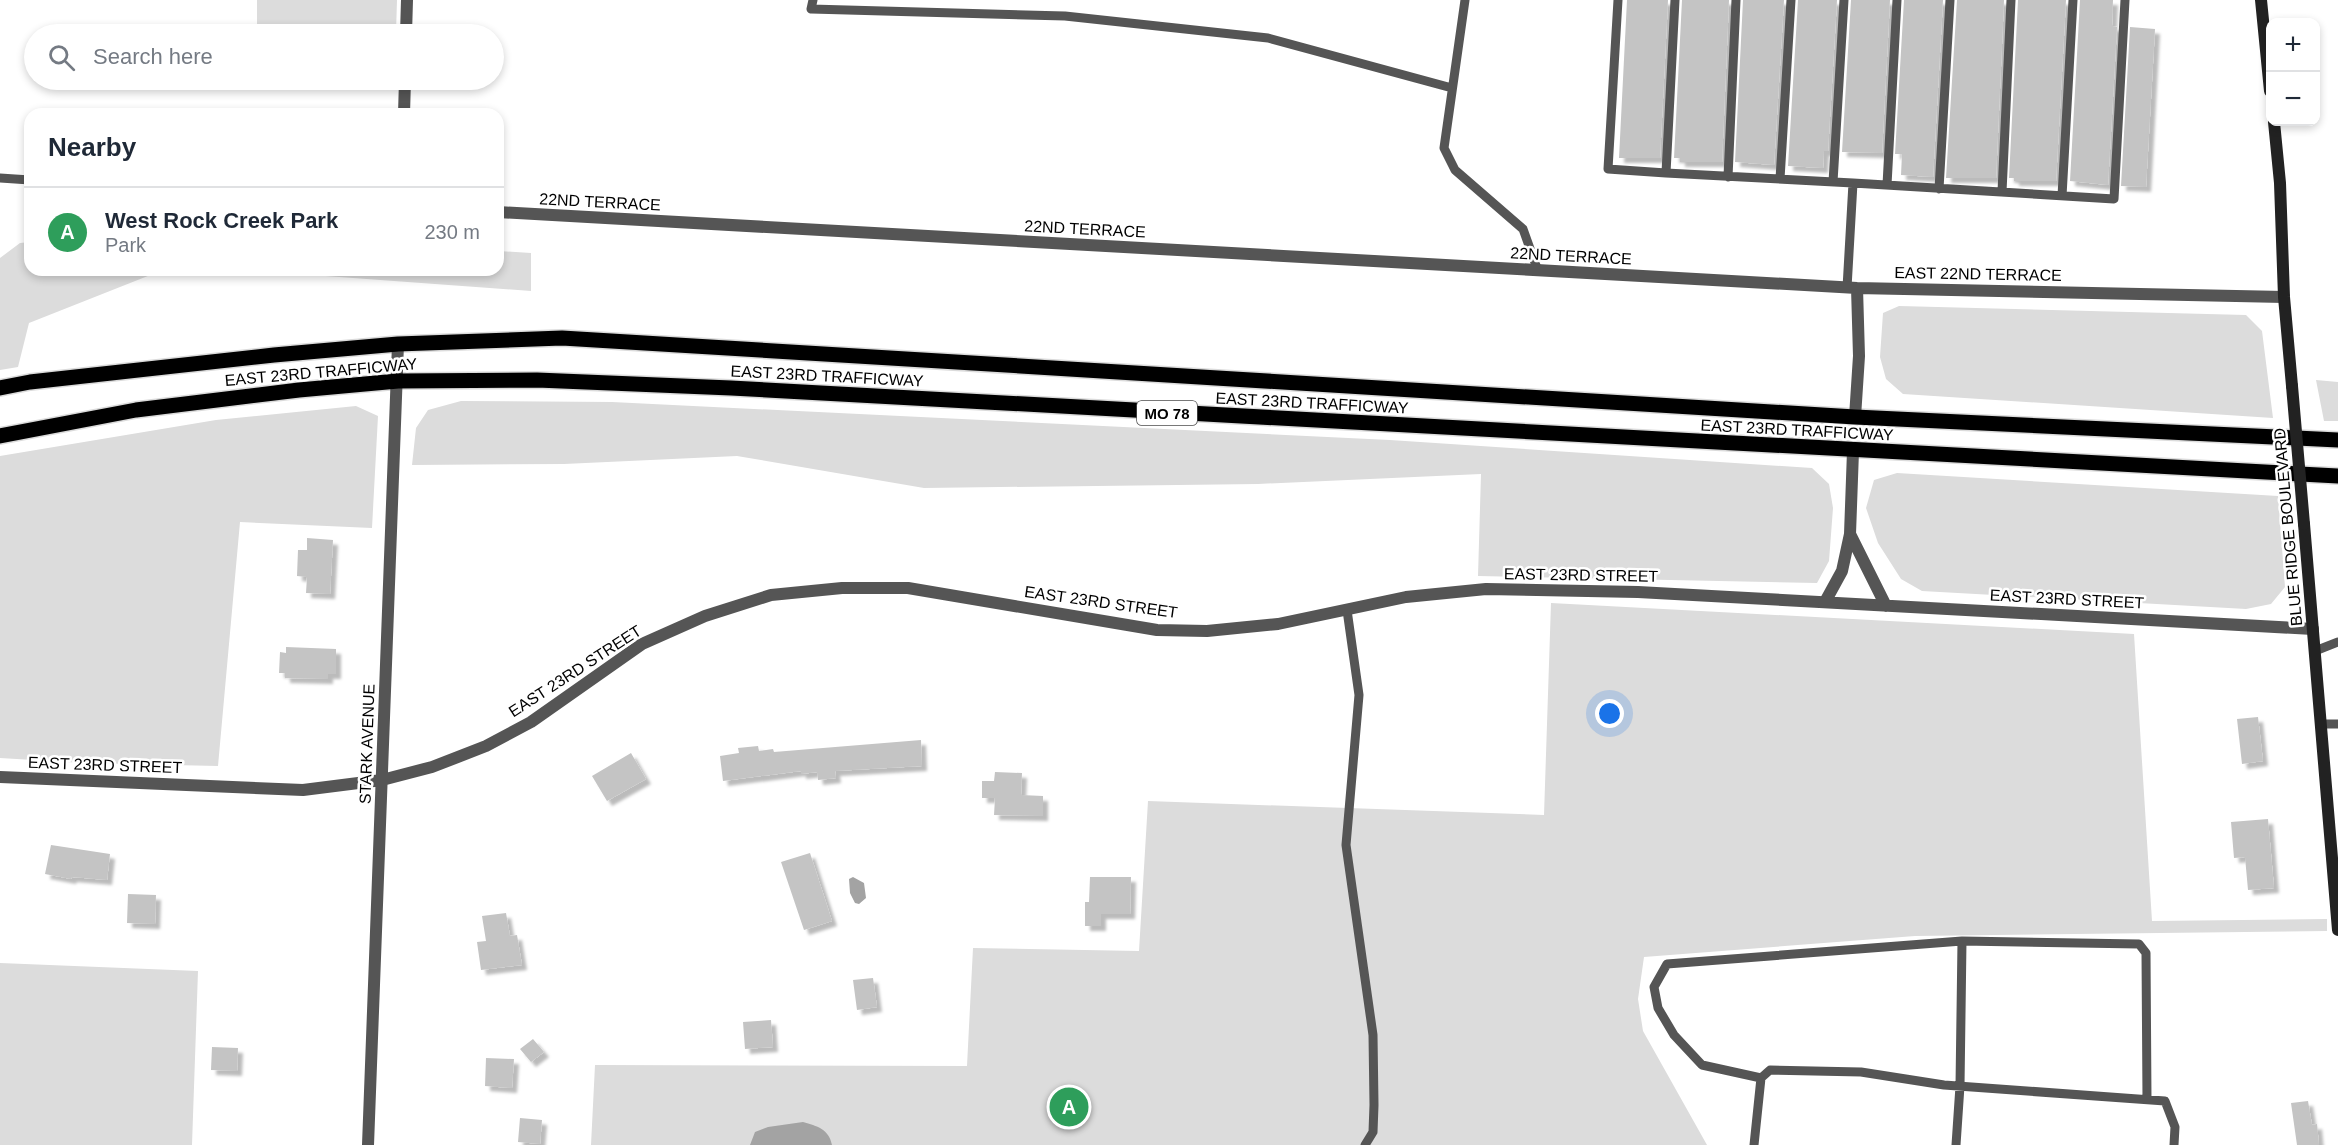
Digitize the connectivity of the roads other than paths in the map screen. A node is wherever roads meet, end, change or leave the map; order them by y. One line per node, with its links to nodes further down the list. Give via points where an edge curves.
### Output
1 (407, 0): 15 (street)
2 (813, 0): 17 (lane, via 811,9 1065,16 1268,38)
3 (1465, 0): 17 (lane)
4 (1618, 0): 21 (lane, via 1608,169)
5 (1675, 0): 21 (lane)
6 (1737, 0): 22 (lane)
7 (1791, 0): 24 (lane)
8 (1844, 0): 26 (lane)
9 (1897, 0): 28 (lane)
10 (1950, 0): 29 (lane)
11 (2011, 0): 30 (lane)
12 (2073, 0): 31 (lane)
13 (2126, 0): 31 (lane, via 2114,199)
14 (2261, 0): 16 (main road)
15 (406, 24)
16 (2269, 72)
17 (1452, 88): 33 (lane, via 1444,148 1455,170 1523,229)
18 (405, 90): 19 (street)
19 (404, 108)
20 (2274, 126): 36 (main road, BLUE RIDGE BOULEVARD)
21 (1666, 173): 22 (lane)
22 (1728, 177): 24 (lane)
23 (0, 178): 25 (lane)
24 (1780, 179): 26 (lane)
25 (24, 180)
26 (1833, 182): 27 (lane)
27 (1853, 183): 28 (lane); 35 (lane)
28 (1887, 185): 29 (lane)
29 (1939, 189): 30 (lane)
30 (2002, 192): 31 (lane)
31 (2062, 196)
32 (504, 212): 33 (street, 22ND TERRACE)
33 (1538, 271): 34 (street, 22ND TERRACE)
34 (1671, 278): 35 (street, EAST 22ND TERRACE)
35 (1852, 288): 36 (street, EAST 22ND TERRACE); 40 (street, via 1859,356)
36 (2284, 297): 49 (main road, BLUE RIDGE BOULEVARD, bridge)
37 (398, 344): 38 (street, STARK AVENUE); 39 (main road, EAST 23RD TRAFFICWAY / MO 78); 40 (main road, EAST 23RD TRAFFICWAY / MO 78, via 562,338)
38 (398, 381): 41 (main road, EAST 23RD TRAFFICWAY / MO 78, via 136,410); 43 (main road, EAST 23RD TRAFFICWAY / MO 78, via 537,380 731,388); 55 (street, STARK AVENUE)
39 (0, 388)
40 (1855, 417): 42 (main road, EAST 23RD TRAFFICWAY / MO 78)
41 (0, 436)
42 (2338, 440)
43 (1852, 451): 44 (main road, EAST 23RD TRAFFICWAY / MO 78); 45 (street)
44 (2338, 476)
45 (1850, 534): 46 (street, via 1842,570); 47 (street)
46 (1825, 602): 47 (street, EAST 23RD STREET); 48 (street, EAST 23RD STREET, via 1486,589 1406,597)
47 (1886, 606): 49 (street, EAST 23RD STREET)
48 (1347, 610): 55 (street, EAST 23RD STREET, via 1278,624 1207,631 1167,630 908,588 842,588 771,595 705,616 642,644 531,722 486,746 432,767); 62 (lane, via 1359,695 1346,846 1373,1035 1373,1132)
49 (2313, 629): 51 (main road, BLUE RIDGE BOULEVARD)
50 (2338, 642): 51 (lane)
51 (2314, 651): 52 (main road, BLUE RIDGE BOULEVARD)
52 (2320, 724): 53 (lane); 56 (main road, BLUE RIDGE BOULEVARD)
53 (2338, 724)
54 (0, 777): 55 (street, EAST 23RD STREET, via 303,790)
55 (382, 780): 61 (street, STARK AVENUE)
56 (2338, 930)
57 (1962, 941): 58 (lane, via 1667,964 1654,987 1658,1008 1674,1035 1702,1065); 59 (lane); 60 (lane, via 2139,944 2146,953)
58 (1761, 1078): 59 (lane, via 1770,1070 1861,1072); 63 (lane)
59 (1960, 1086): 60 (lane); 64 (lane)
60 (2147, 1099): 65 (lane, via 2165,1101 2175,1127)
61 (368, 1145)
62 (1365, 1145)
63 (1754, 1145)
64 (1956, 1145)
65 (2174, 1145)

